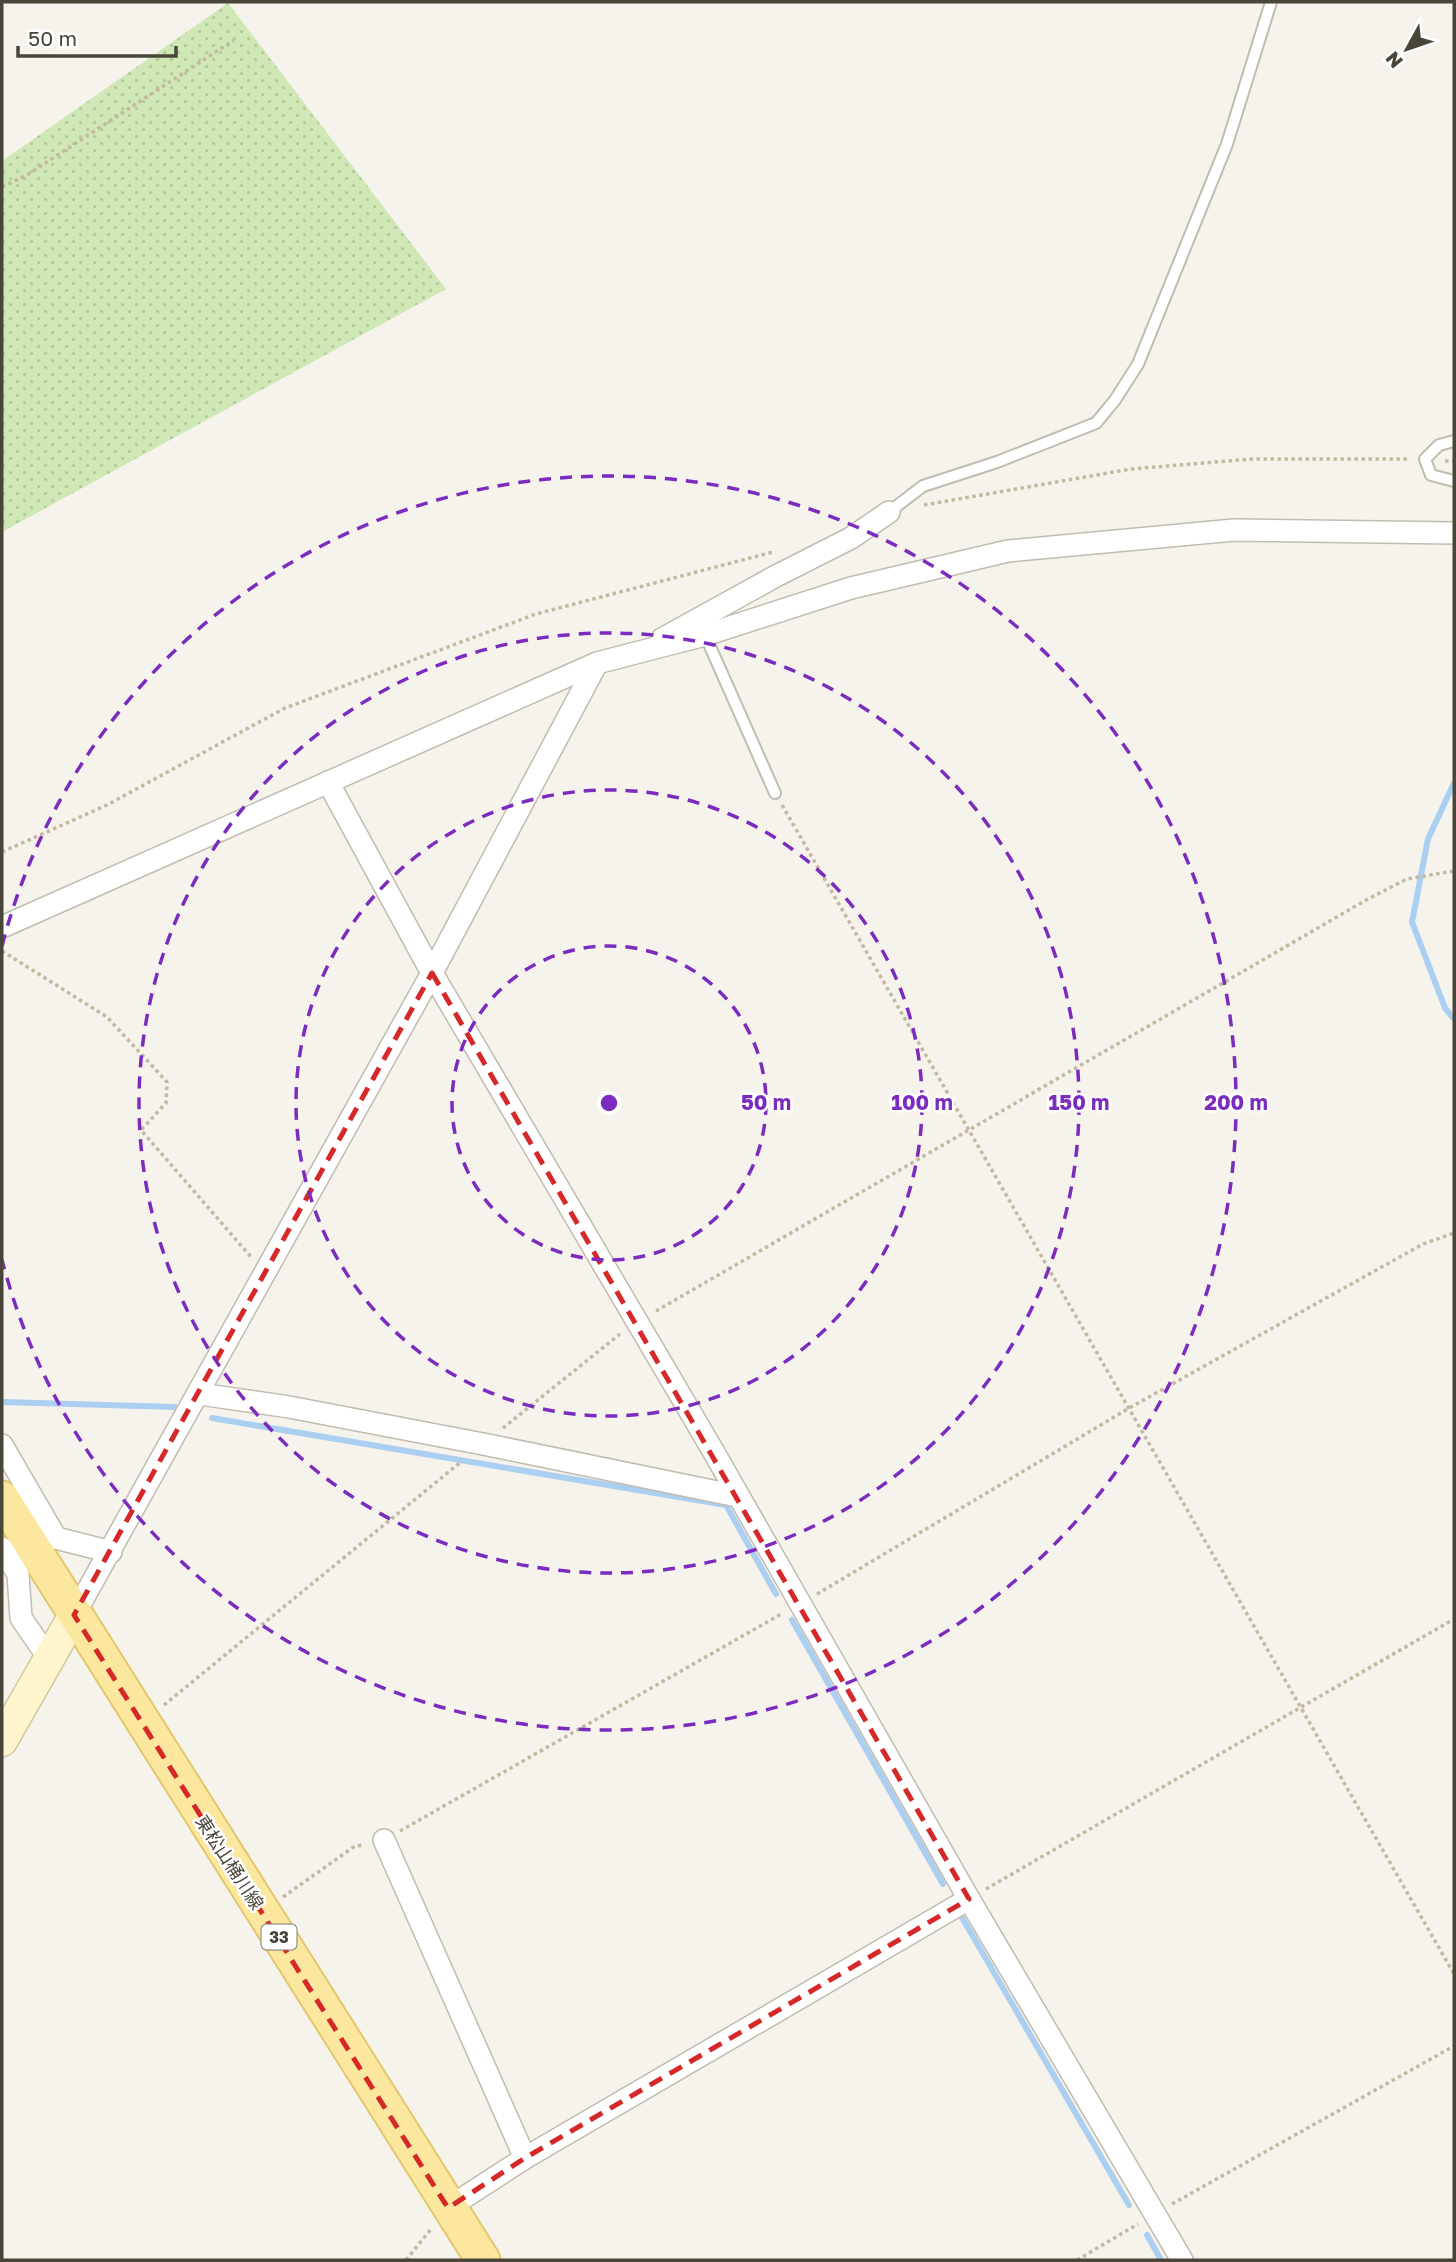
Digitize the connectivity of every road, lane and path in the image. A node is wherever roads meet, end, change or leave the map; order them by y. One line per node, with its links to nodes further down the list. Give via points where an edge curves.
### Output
1 (1271, 2): 7 (lane, via 1227,144 1138,363 1115,400 1096,423 997,463 923,486)
2 (234, 40): 3 (path)
3 (2, 187)
4 (1454, 441): 5 (lane, via 1439,445)
5 (1425, 459): 6 (lane, via 1431,475); 7 (path, via 1252,459 1131,469)
6 (1454, 481)
7 (889, 512): 11 (street, via 851,538)
8 (1454, 533): 10 (street, via 1234,530 1008,551 851,588)
9 (781, 550): 15 (path, via 536,614 285,708 107,805)
10 (705, 635): 11 (street); 14 (lane)
11 (635, 653): 12 (street)
12 (597, 663): 13 (street); 19 (street)
13 (328, 782): 17 (street); 19 (street)
14 (775, 793): 20 (path)
15 (2, 852)
16 (1454, 871): 20 (path, via 1407,879 1368,899)
17 (2, 927)
18 (2, 951): 22 (path, via 107,1017 167,1082 166,1103 141,1130)
19 (432, 973): 22 (street); 23 (street)
20 (970, 1129): 23 (path); 25 (path)
21 (1454, 1233): 25 (path, via 1423,1244)
22 (266, 1274): 24 (street)
23 (636, 1322): 26 (path); 28 (street)
24 (200, 1394): 26 (street); 31 (street)
25 (1131, 1407): 32 (path); 36 (path)
26 (483, 1444): 28 (street); 37 (path)
27 (2, 1445): 31 (street, via 56,1538)
28 (737, 1496): 32 (street)
29 (2, 1498): 33 (main road, 東松山桶川線 / 33)
30 (2, 1548): 35 (street, via 18,1574 20,1618)
31 (111, 1552): 33 (street)
32 (800, 1604): 39 (path); 40 (street)
33 (75, 1615): 35 (street); 37 (main road, 東松山桶川線 / 33)
34 (1454, 1619): 36 (path)
35 (50, 1660): 38 (street)
36 (1301, 1706): 40 (path); 42 (path)
37 (142, 1724): 41 (main road, 東松山桶川線 / 33)
38 (2, 1741)
39 (384, 1840): 41 (path, via 355,1846); 44 (street)
40 (969, 1899): 44 (street); 46 (street)
41 (262, 1910): 45 (main road, 東松山桶川線 / 33)
42 (1454, 1975)
43 (1454, 2046): 46 (path)
44 (525, 2158): 45 (street)
45 (448, 2208): 47 (path); 48 (main road, 東松山桶川線 / 33)
46 (1156, 2213): 49 (path); 50 (street)
47 (406, 2260)
48 (483, 2260)
49 (1077, 2260)
50 (1182, 2260)

